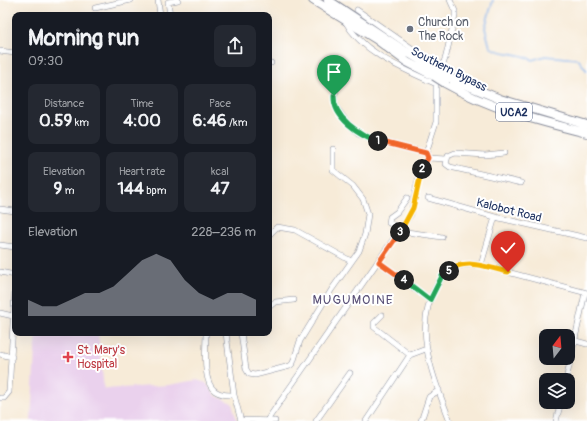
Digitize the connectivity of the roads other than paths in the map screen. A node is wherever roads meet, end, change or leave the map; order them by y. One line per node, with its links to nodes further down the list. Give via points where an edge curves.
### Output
1 (131, 0): 7 (street)
2 (158, 0): 9 (street)
3 (178, 0): 10 (street, via 168,2)
4 (312, 0): 13 (highway, Southern Bypass / UCA2, via 376,39 407,62)
5 (328, 0): 13 (highway, Southern Bypass / UCA2)
6 (450, 0): 13 (street, via 456,16)
7 (94, 8)
8 (357, 10): 13 (street, via 424,56)
9 (160, 12)
10 (170, 12)
11 (0, 51): 12 (street)
12 (12, 53)
13 (437, 74): 15 (highway, Southern Bypass / UCA2, bridge); 20 (street, via 436,122)
14 (341, 78): 20 (street, via 334,96 336,107 358,132)
15 (449, 81): 16 (highway, Southern Bypass / UCA2); 17 (highway, Southern Bypass / UCA2, via 496,106)
16 (587, 125)
17 (587, 133)
18 (333, 149): 34 (street, via 333,170 360,193 368,214 362,243)
19 (504, 153): 21 (street, via 455,153 449,154)
20 (427, 156): 21 (street); 28 (street, via 418,180 411,214)
21 (446, 159): 22 (street, via 446,164 450,167)
22 (521, 183)
23 (407, 198): 28 (street, via 401,208 388,219 391,224)
24 (428, 198): 27 (street, Kalobot Road)
25 (0, 209): 26 (street)
26 (12, 211)
27 (495, 217): 31 (street, Kalobot Road); 36 (street)
28 (402, 230): 30 (street); 35 (street)
29 (272, 232): 34 (street, via 276,227 295,230)
30 (442, 237)
31 (587, 238)
32 (0, 245): 33 (street)
33 (12, 247)
34 (351, 261): 49 (street, via 300,341 290,366 249,374)
35 (379, 262): 41 (street); 62 (street)
36 (481, 265): 39 (street); 41 (street, via 467,263 453,268 442,276)
37 (0, 272): 38 (street)
38 (12, 274)
39 (586, 293): 50 (street)
40 (294, 300): 42 (street)
41 (430, 300): 52 (street, via 425,320)
42 (272, 304)
43 (0, 314): 45 (street)
44 (382, 315): 54 (street, via 374,323 374,327)
45 (12, 316)
46 (13, 336): 55 (street)
47 (206, 336): 59 (street, via 209,384 214,391)
48 (226, 336): 59 (street)
49 (241, 336)
50 (576, 341): 51 (street); 56 (street)
51 (587, 344)
52 (426, 349): 54 (street); 58 (street)
53 (0, 354): 55 (street)
54 (410, 355): 66 (street)
55 (12, 357): 60 (street, via 9,392 4,398)
56 (568, 373)
57 (350, 374): 65 (street)
58 (439, 390): 67 (street, via 429,397); 68 (street)
59 (234, 395): 63 (street)
60 (0, 398)
61 (559, 409): 69 (street)
62 (268, 419): 63 (street); 64 (street)
63 (241, 420)
64 (275, 421)
65 (316, 421)
66 (366, 421)
67 (421, 421)
68 (450, 421)
69 (556, 421)

